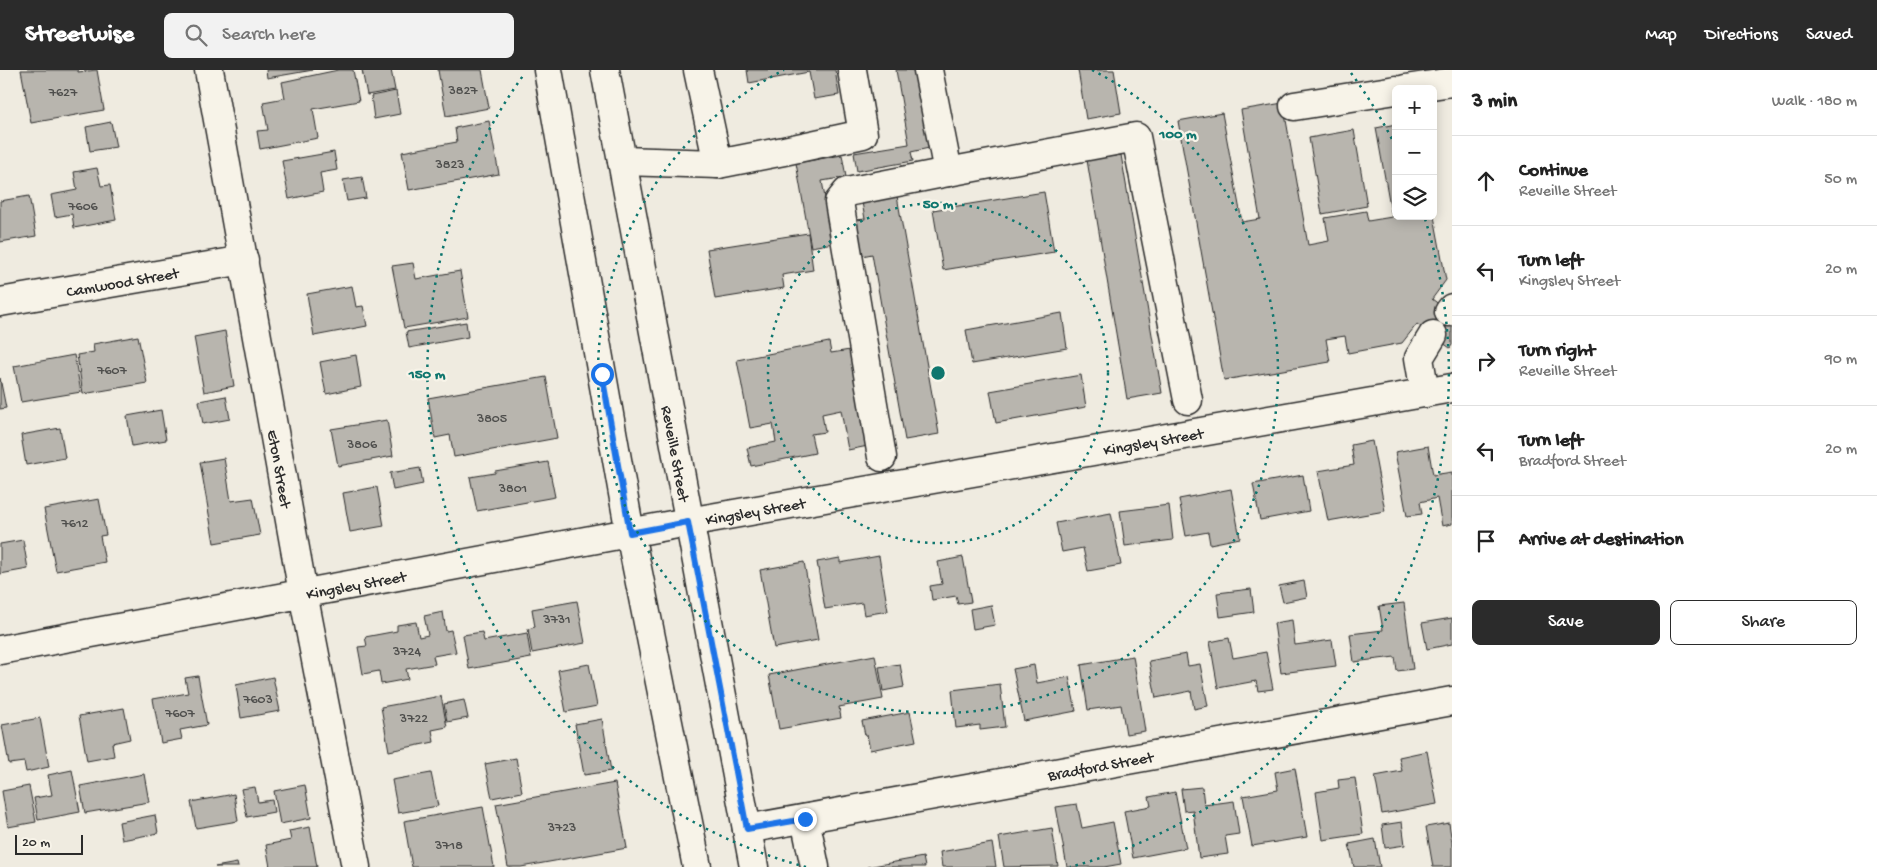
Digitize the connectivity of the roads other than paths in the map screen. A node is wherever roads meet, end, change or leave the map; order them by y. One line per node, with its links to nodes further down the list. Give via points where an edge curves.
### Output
1 (209, 70): 14 (street, Eton Street)
2 (548, 70): 22 (street)
3 (605, 70): 11 (street, Reveille Street)
4 (698, 70): 12 (street)
5 (852, 70): 12 (street, via 863,134)
6 (928, 70): 13 (street)
7 (1452, 82): 8 (street)
8 (1432, 85)
9 (1392, 91): 10 (street)
10 (1294, 106)
11 (622, 161): 12 (street); 21 (street, Reveille Street)
12 (718, 164)
13 (948, 172): 19 (street, via 1136,137); 20 (street, via 846,192 839,202)
14 (244, 260): 15 (street, Camwood Street); 23 (street, Eton Street)
15 (0, 302)
16 (1432, 335): 18 (street, via 1419,358)
17 (1452, 388): 18 (street, Kingsley Street)
18 (1425, 393): 21 (street, Kingsley Street)
19 (1188, 400)
20 (882, 457)
21 (688, 522): 22 (street, Kingsley Street); 27 (street, Reveille Street)
22 (630, 533): 23 (street, Kingsley Street); 29 (street)
23 (303, 592): 24 (street, Kingsley Street); 28 (street, Eton Street)
24 (0, 650)
25 (1452, 701): 26 (street, Bradford Street)
26 (805, 819): 27 (street, Bradford Street); 31 (street)
27 (747, 829): 30 (street, Reveille Street)
28 (356, 867)
29 (696, 867)
30 (754, 867)
31 (815, 867)

